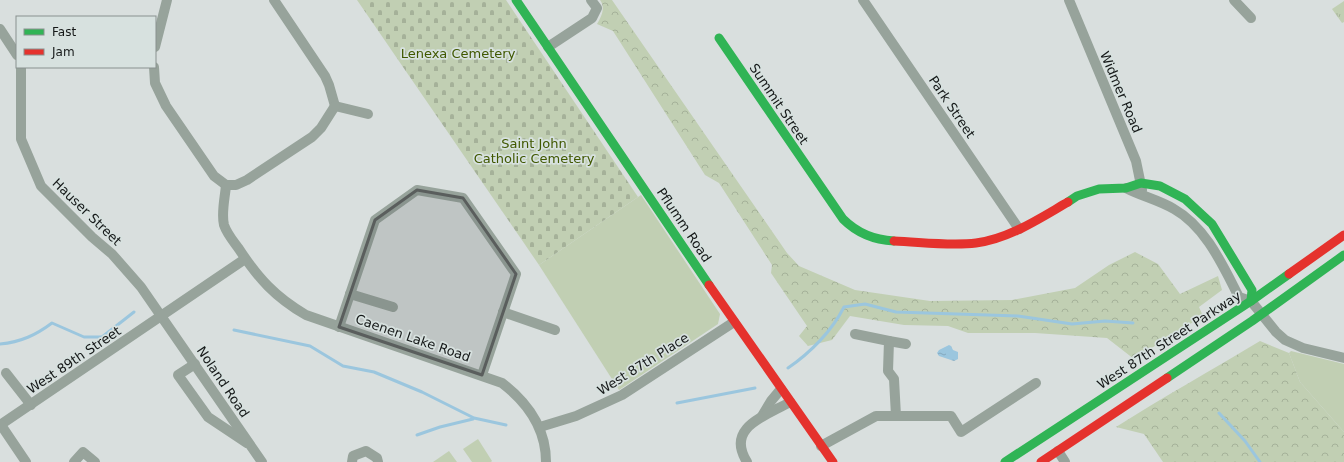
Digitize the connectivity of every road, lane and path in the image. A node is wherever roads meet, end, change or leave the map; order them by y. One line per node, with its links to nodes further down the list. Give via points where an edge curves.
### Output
1 (167, 0): 11 (street)
2 (274, 0): 16 (street, via 325,76)
3 (516, 0): 12 (main road, Pflumm Road)
4 (591, 0): 12 (street, via 597,8 592,18)
5 (863, 0): 24 (street, Park Street)
6 (1069, 0): 18 (street, Widmer Road, via 1136,161)
7 (1234, 0): 8 (street)
8 (1251, 18)
9 (0, 29): 13 (street)
10 (719, 38): 24 (main road, Summit Street, via 818,184 845,222 856,231 875,239 977,243)
11 (156, 43)
12 (548, 47): 34 (main road, Pflumm Road)
13 (16, 53)
14 (21, 68): 33 (street, Hauser Street, via 21,139 36,178 64,210 123,266)
15 (154, 68): 19 (street, via 156,84 166,106 214,176)
16 (335, 106): 17 (street); 19 (street, via 312,137 247,180 236,185)
17 (368, 114)
18 (1141, 183): 20 (main road, Summit Street); 21 (street, Widmer Road); 22 (main road, via 1160,186)
19 (226, 185): 27 (street, Caenen Lake Road, via 224,225)
20 (1126, 188): 21 (street); 24 (main road, Summit Street, via 1099,189 1082,194)
21 (1142, 196): 23 (street, via 1174,209)
22 (1201, 212): 23 (street); 29 (main road, via 1212,224 1252,290)
23 (1191, 222): 29 (street, via 1212,248 1240,297)
24 (1019, 229)
25 (1344, 235): 29 (main road, West 87th Street Parkway)
26 (1344, 255): 32 (main road)
27 (246, 259): 33 (street); 35 (street, Caenen Lake Road, via 267,287 288,305 306,315)
28 (350, 294): 30 (street); 31 (street, via 375,220 417,190 462,198 467,204 516,274); 35 (street)
29 (1251, 301): 32 (street); 44 (main road, West 87th Street Parkway)
30 (393, 307)
31 (503, 312): 36 (street); 43 (street)
32 (1262, 314): 40 (street, via 1285,340 1303,348); 55 (main road)
33 (162, 316): 41 (street, Noland Road); 48 (street, West 89th Street)
34 (734, 322): 46 (main road, Pflumm Road); 52 (street, West 87th Place, via 622,395 576,416)
35 (339, 327): 43 (street, Caenen Lake Road)
36 (555, 330)
37 (855, 334): 38 (street)
38 (889, 341): 39 (street); 50 (street, via 888,371 894,379)
39 (906, 344)
40 (1344, 358)
41 (195, 364): 54 (street, Noland Road); 54 (street, via 178,375 208,417)
42 (6, 373): 48 (street)
43 (482, 375): 52 (street, Caenen Lake Road, via 502,383 516,394 529,408)
44 (1136, 377): 55 (main road, via 1131,389 1125,394 1064,434); 65 (main road, West 87th Street Parkway)
45 (1036, 382): 50 (street, via 961,432 951,416)
46 (781, 389): 47 (main road, Pflumm Road); 49 (street)
47 (790, 402): 49 (street); 53 (main road, Pflumm Road)
48 (30, 405): 51 (street, West 89th Street)
49 (762, 416): 63 (street, via 747,427 740,439 741,453)
50 (896, 416): 53 (street, via 876,416)
51 (0, 425): 56 (street)
52 (540, 427): 62 (street, Caenen Lake Road)
53 (821, 446): 64 (main road, Pflumm Road)
54 (252, 447): 59 (street, Noland Road)
55 (1058, 451): 66 (main road); 67 (street)
56 (26, 462)
57 (74, 462): 58 (street, via 83,452)
58 (95, 462)
59 (262, 462)
60 (352, 462): 61 (street, via 353,456 366,451 377,458)
61 (378, 462)
62 (546, 462)
63 (747, 462)
64 (832, 462)
65 (1005, 462)
66 (1041, 462)
67 (1065, 462)

